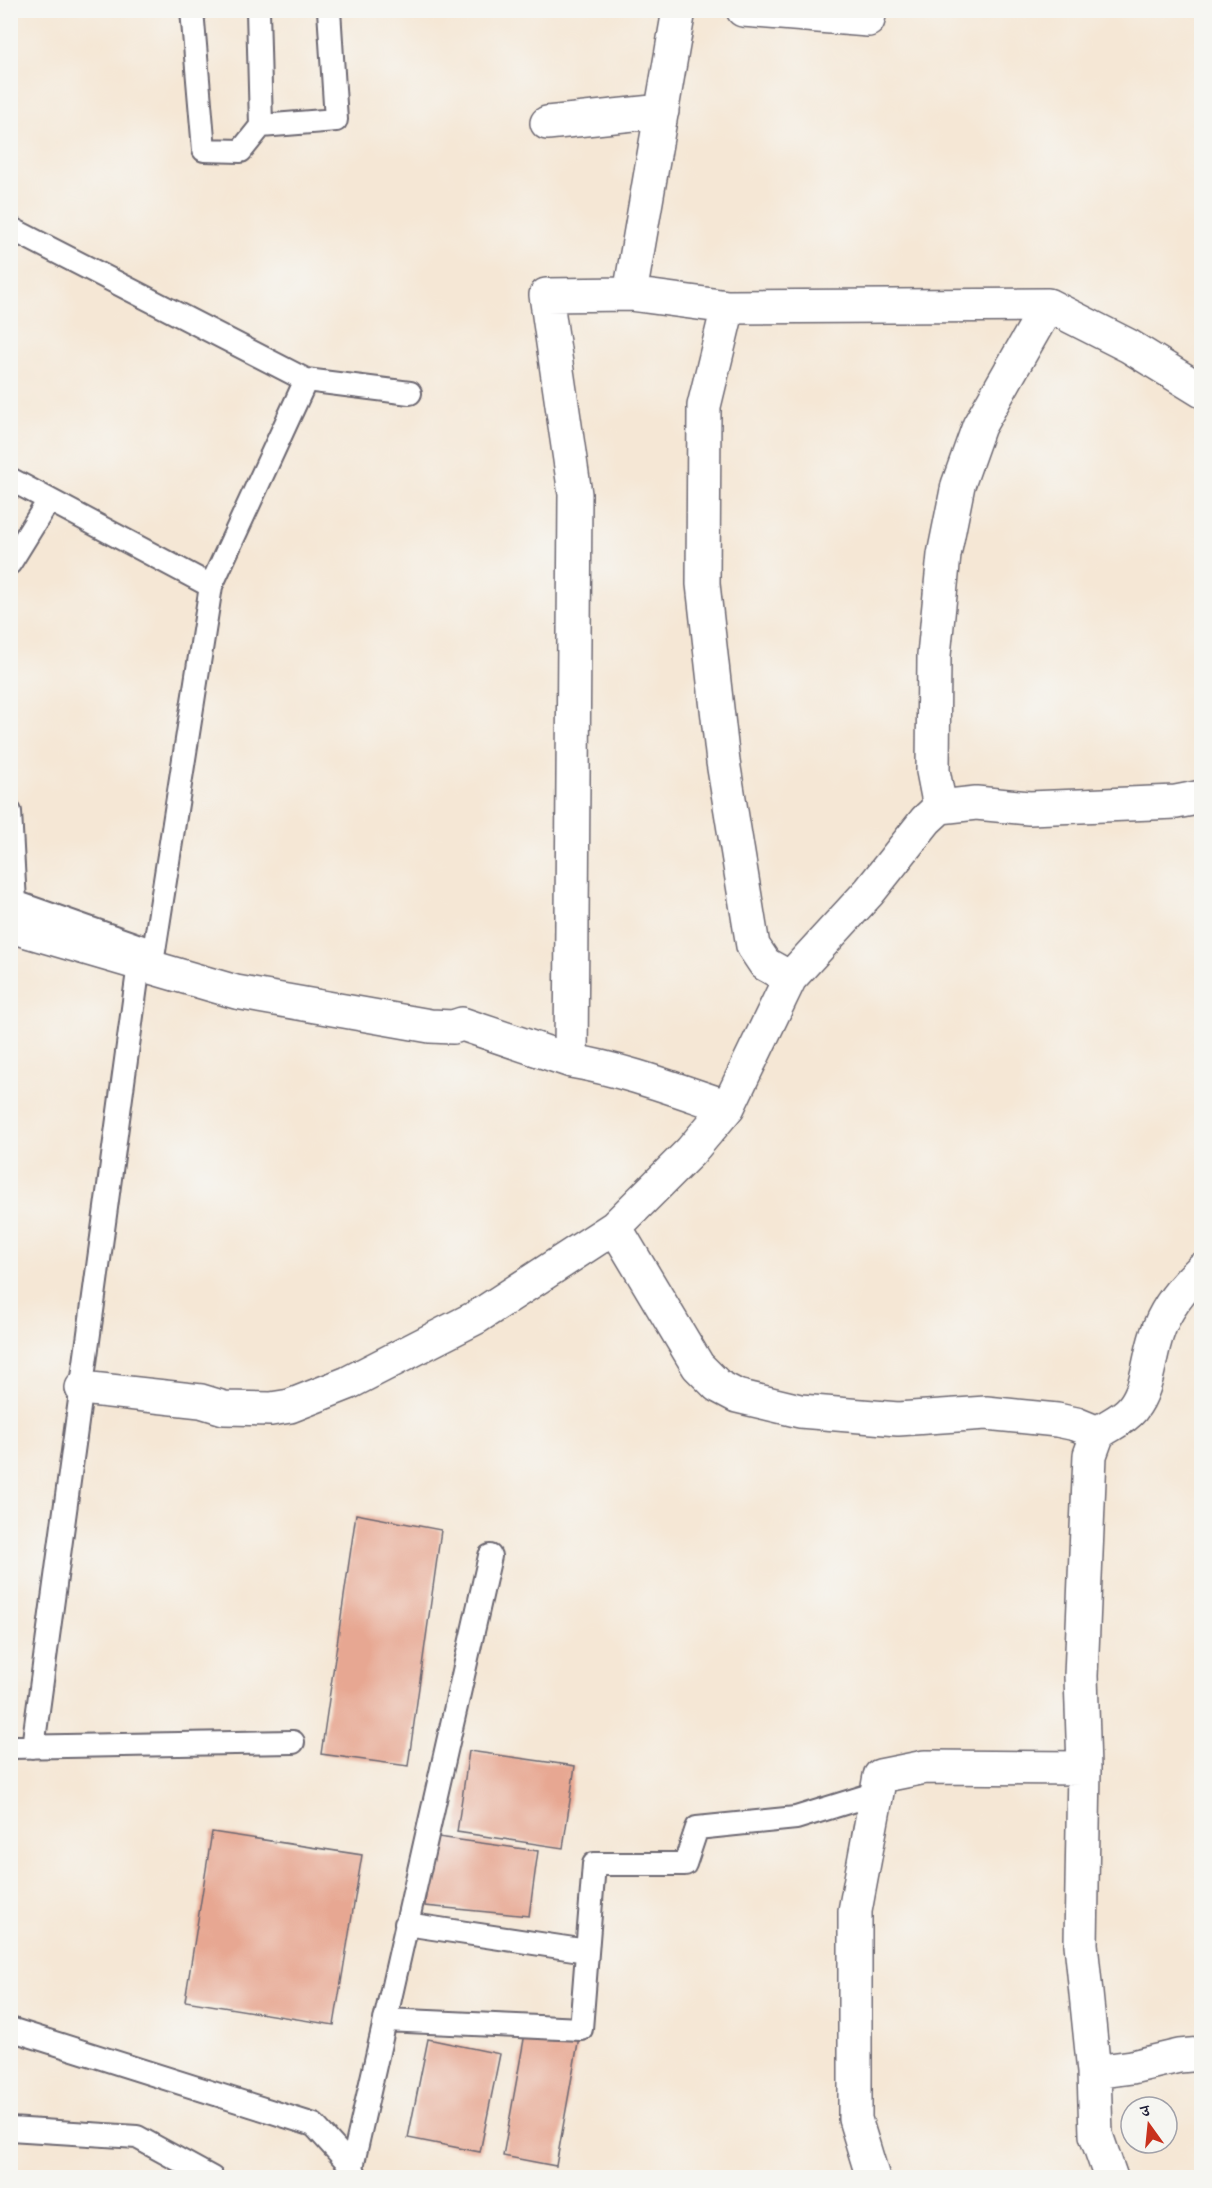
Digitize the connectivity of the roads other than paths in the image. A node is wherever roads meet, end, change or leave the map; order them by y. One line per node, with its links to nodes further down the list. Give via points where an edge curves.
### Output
1 (192, 10): 9 (lane, via 204,150 241,151)
2 (258, 10): 9 (lane)
3 (329, 10): 9 (lane, via 336,120)
4 (679, 10): 7 (street)
5 (743, 10): 6 (street, via 868,20)
6 (870, 10)
7 (662, 111): 8 (street); 11 (street)
8 (547, 123)
9 (261, 126)
10 (10, 228): 14 (lane)
11 (630, 294): 13 (street); 27 (street, via 546,295 575,494)
12 (1048, 305): 13 (street); 15 (street, via 1129,346); 22 (street, via 979,426 958,486 944,555 934,656 933,771)
13 (728, 307): 26 (street, via 704,406 703,584 723,762 753,946 765,964)
14 (306, 380): 16 (lane); 20 (lane)
15 (1202, 392)
16 (410, 393)
17 (10, 479): 18 (lane)
18 (49, 500): 19 (lane); 20 (lane)
19 (10, 563)
20 (211, 586): 23 (lane, via 154,951 15,902)
21 (1202, 797): 22 (street, via 1176,802 1080,806 976,803)
22 (940, 807): 26 (street)
23 (10, 812)
24 (10, 926): 25 (street)
25 (139, 964): 27 (street, via 236,992 430,1026 462,1024); 31 (lane)
26 (790, 978): 28 (street)
27 (571, 1061): 28 (street)
28 (728, 1107): 29 (street, via 690,1152)
29 (615, 1227): 31 (street, via 477,1317 348,1383 290,1406 231,1408); 32 (street, via 698,1366 718,1386 737,1396 800,1411 898,1419 986,1413 1057,1420)
30 (1202, 1269): 32 (street, via 1164,1316 1138,1401 1131,1411)
31 (82, 1388): 35 (lane)
32 (1098, 1433): 36 (street, via 1090,1455 1081,1676)
33 (490, 1556): 38 (lane)
34 (293, 1742): 35 (lane)
35 (22, 1747)
36 (1084, 1768): 37 (street, via 925,1767 880,1776); 43 (street, via 1082,1944)
37 (877, 1793): 39 (lane, via 796,1818 697,1828 685,1864 594,1864); 47 (street, via 855,1911 855,2119)
38 (406, 1924): 39 (lane); 40 (lane)
39 (587, 1951): 40 (lane, via 581,2029)
40 (385, 2020): 45 (lane)
41 (10, 2030): 45 (lane, via 314,2125)
42 (1202, 2054): 43 (street)
43 (1094, 2072): 48 (street, via 1096,2134)
44 (10, 2129): 46 (lane, via 137,2138)
45 (354, 2172)
46 (212, 2178)
47 (873, 2178)
48 (1111, 2178)

